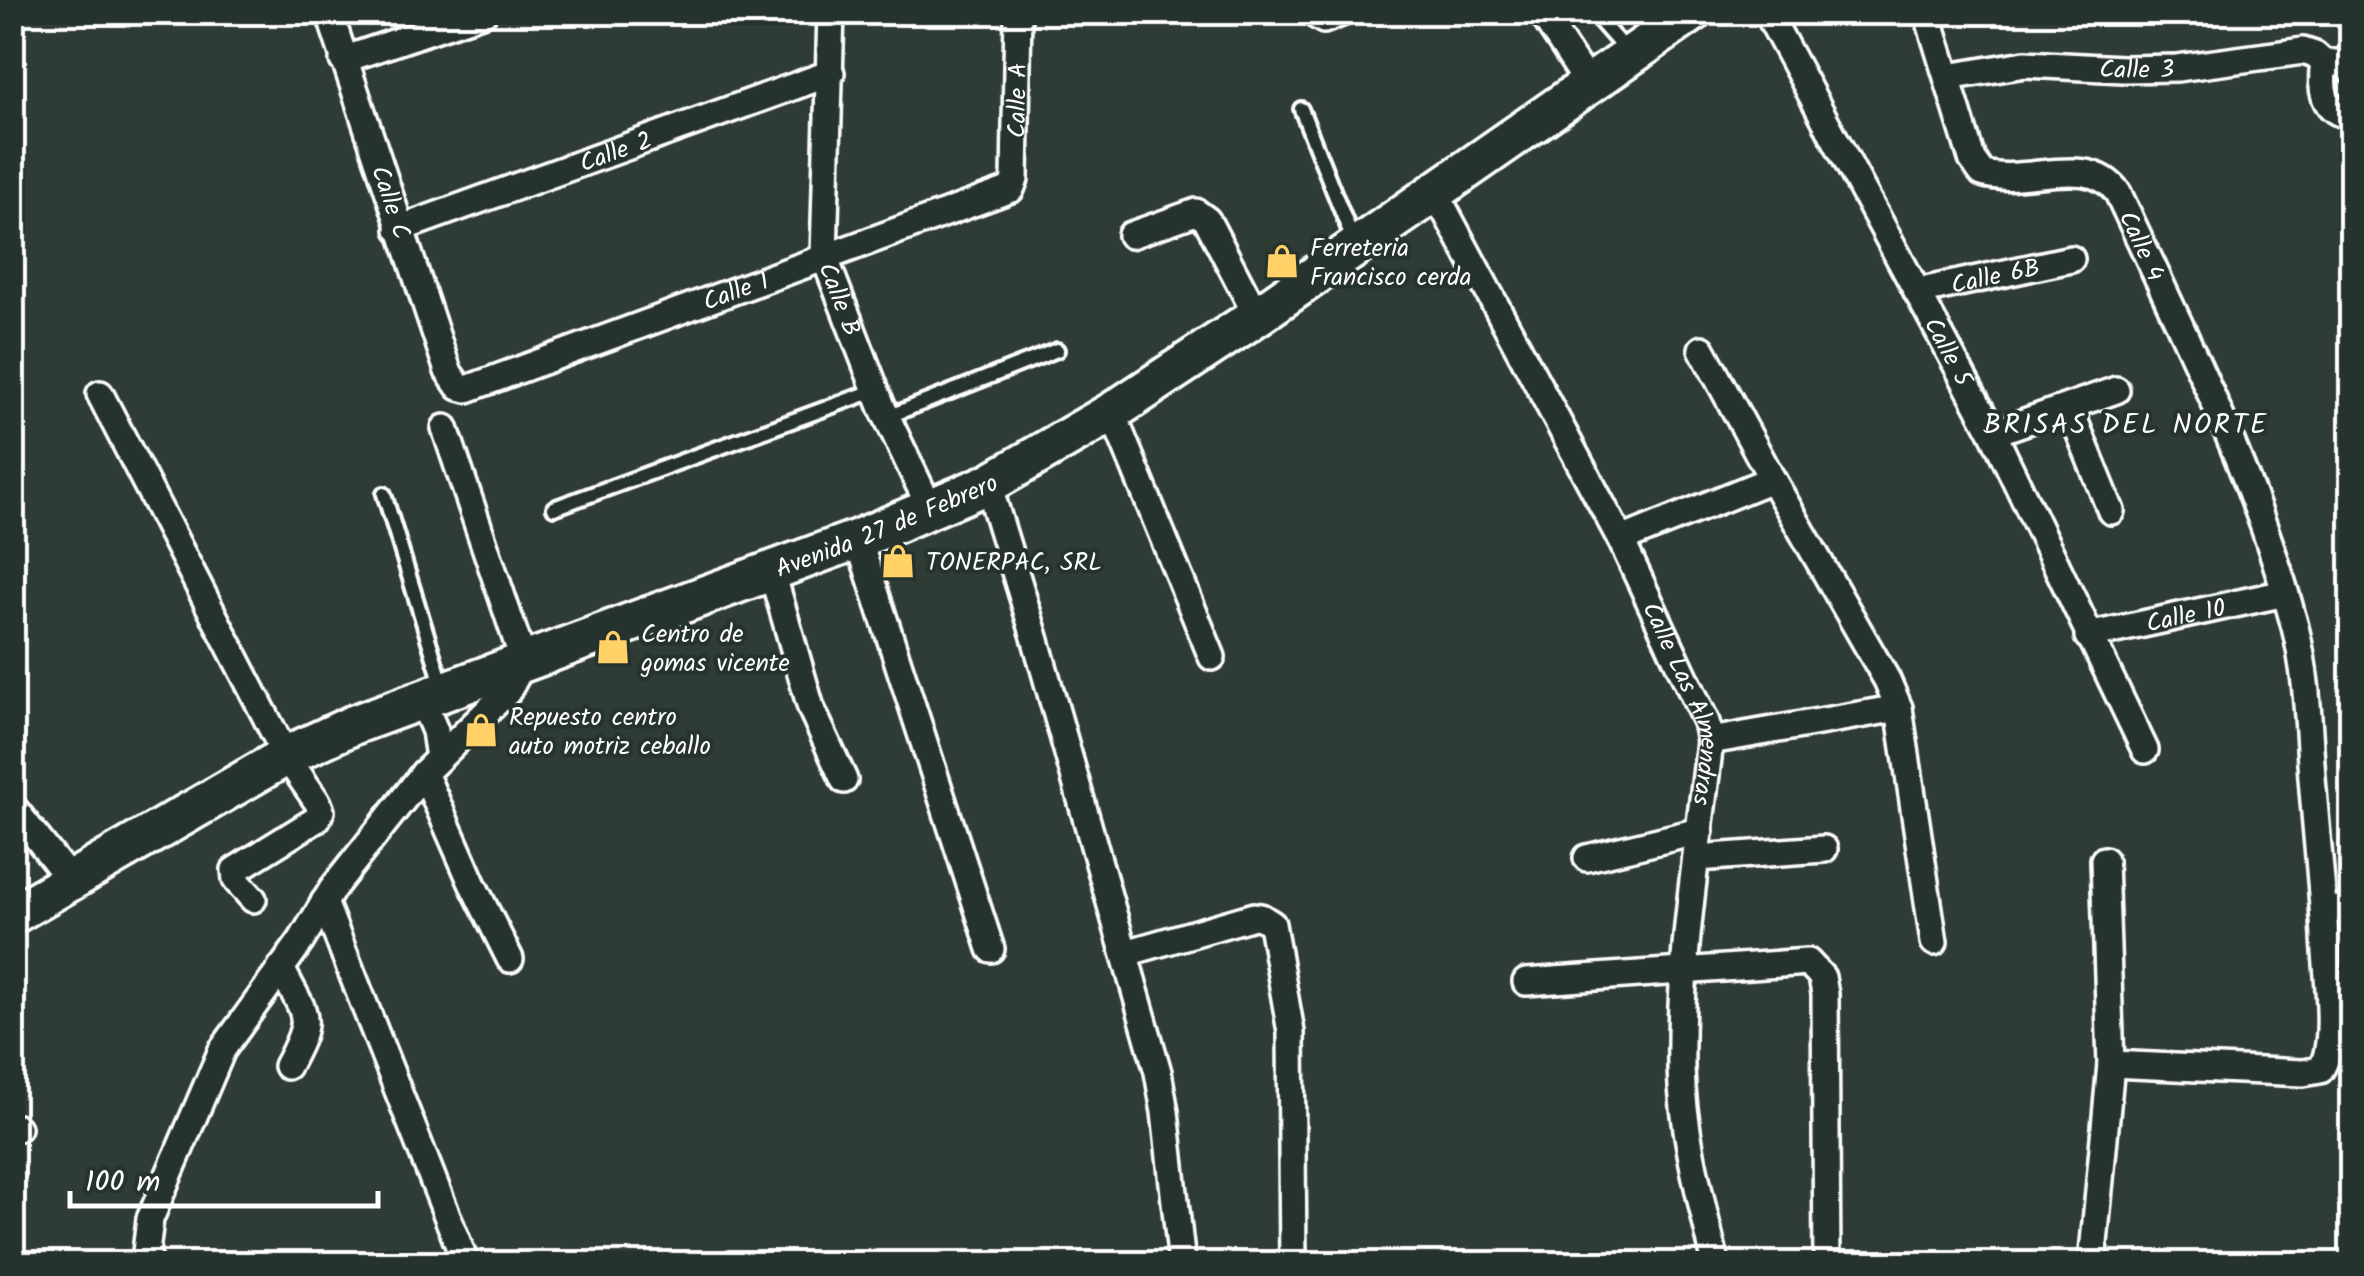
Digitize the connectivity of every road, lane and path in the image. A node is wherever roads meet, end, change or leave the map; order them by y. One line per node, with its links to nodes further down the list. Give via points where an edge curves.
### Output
1 (329, 12): 13 (street, Calle C)
2 (484, 12): 13 (street)
3 (831, 12): 16 (street, Calle B)
4 (1018, 12): 21 (street, Calle A)
5 (1311, 12): 6 (street, via 1324,20)
6 (1344, 12)
7 (1541, 12): 18 (street)
8 (1592, 12): 12 (lane)
9 (1692, 12): 12 (main road, Avenida 27 de Febrero)
10 (1767, 12): 28 (street, Calle 5)
11 (1927, 12): 17 (street, Calle 4)
12 (1630, 56): 18 (main road, Avenida 27 de Febrero)
13 (343, 60): 23 (street, Calle C)
14 (2324, 63): 15 (street, Calle 3); 17 (street, Calle 3, via 2303,52 2177,68 2025,64); 20 (street, via 2323,97 2332,109)
15 (2352, 71)
16 (830, 72): 23 (street, Calle 2); 26 (street, Calle B)
17 (1948, 77): 50 (street, Calle 4, via 1982,173 2086,173 2112,185 2240,456)
18 (1589, 85): 22 (main road, Avenida 27 de Febrero)
19 (1301, 109): 25 (lane)
20 (2352, 116)
21 (1011, 189): 26 (street, Calle 1)
22 (1436, 192): 25 (main road, Avenida 27 de Febrero); 48 (street, Calle Las Almendras)
23 (399, 229): 32 (street, Calle C, via 448,371)
24 (1131, 234): 29 (street, via 1196,212 1208,220)
25 (1356, 248): 29 (main road, Avenida 27 de Febrero)
26 (824, 256): 32 (street, Calle 1, via 477,387); 33 (street, Calle B)
27 (2071, 259): 28 (street, Calle 6B)
28 (1918, 292): 40 (street, Calle 5)
29 (1257, 316): 37 (main road, Avenida 27 de Febrero)
30 (1702, 348): 41 (street)
31 (1057, 350): 38 (lane)
32 (460, 387)
33 (876, 390): 38 (street, Calle B); 44 (lane)
34 (2116, 390): 36 (street)
35 (100, 394): 58 (street)
36 (2069, 407): 40 (street); 46 (street)
37 (1112, 412): 42 (main road, Avenida 27 de Febrero); 52 (street)
38 (887, 417): 45 (street, Calle B)
39 (445, 428): 53 (street)
40 (1993, 433): 51 (street, Calle 5)
41 (1772, 478): 48 (street); 55 (street)
42 (988, 484): 45 (main road, Avenida 27 de Febrero); 75 (street)
43 (384, 494): 54 (lane)
44 (554, 508)
45 (931, 510): 47 (main road, Avenida 27 de Febrero)
46 (2111, 511)
47 (858, 539): 49 (main road, Avenida 27 de Febrero); 74 (street)
48 (1621, 540): 56 (street, Calle Las Almendras)
49 (771, 569): 53 (main road, Avenida 27 de Febrero); 60 (street, via 812,708)
50 (2284, 594): 51 (street, Calle 10); 71 (street, via 2309,703)
51 (2088, 636): 57 (street, Calle 5)
52 (1212, 657)
53 (524, 662): 54 (main road, Avenida 27 de Febrero); 59 (street, via 507,692)
54 (432, 694): 58 (main road, Avenida 27 de Febrero); 59 (street)
55 (1899, 708): 56 (street); 73 (street)
56 (1710, 741): 62 (street, Calle Las Almendras)
57 (2145, 750)
58 (286, 756): 67 (main road, Avenida 27 de Febrero); 68 (street, via 321,811 235,870)
59 (431, 766): 69 (street); 76 (street, via 472,884)
60 (844, 780)
61 (12, 806): 67 (street)
62 (1700, 831): 64 (street); 65 (street, Calle Las Almendras)
63 (1824, 849): 65 (street)
64 (1587, 858)
65 (1697, 858): 78 (street, Calle Las Almendras)
66 (2104, 860): 80 (street)
67 (71, 881): 72 (main road, Avenida 27 de Febrero)
68 (254, 899)
69 (324, 902): 77 (street); 83 (street)
70 (2352, 907): 71 (street)
71 (2324, 910): 80 (street, via 2329,1046 2320,1070)
72 (12, 915)
73 (1934, 942)
74 (991, 949)
75 (1126, 953): 84 (street, via 1165,1112); 85 (street, via 1254,916 1272,924 1291,1032)
76 (510, 958)
77 (281, 968): 81 (street, via 306,1018); 82 (street, via 222,1050 150,1219)
78 (1685, 970): 79 (street); 86 (street, Calle Las Almendras, via 1681,1071); 87 (street, via 1808,962 1822,978)
79 (1526, 982)
80 (2111, 1064): 88 (street)
81 (288, 1066)
82 (150, 1264)
83 (466, 1264)
84 (1182, 1264)
85 (1293, 1264)
86 (1716, 1264)
87 (1827, 1264)
88 (2092, 1264)

